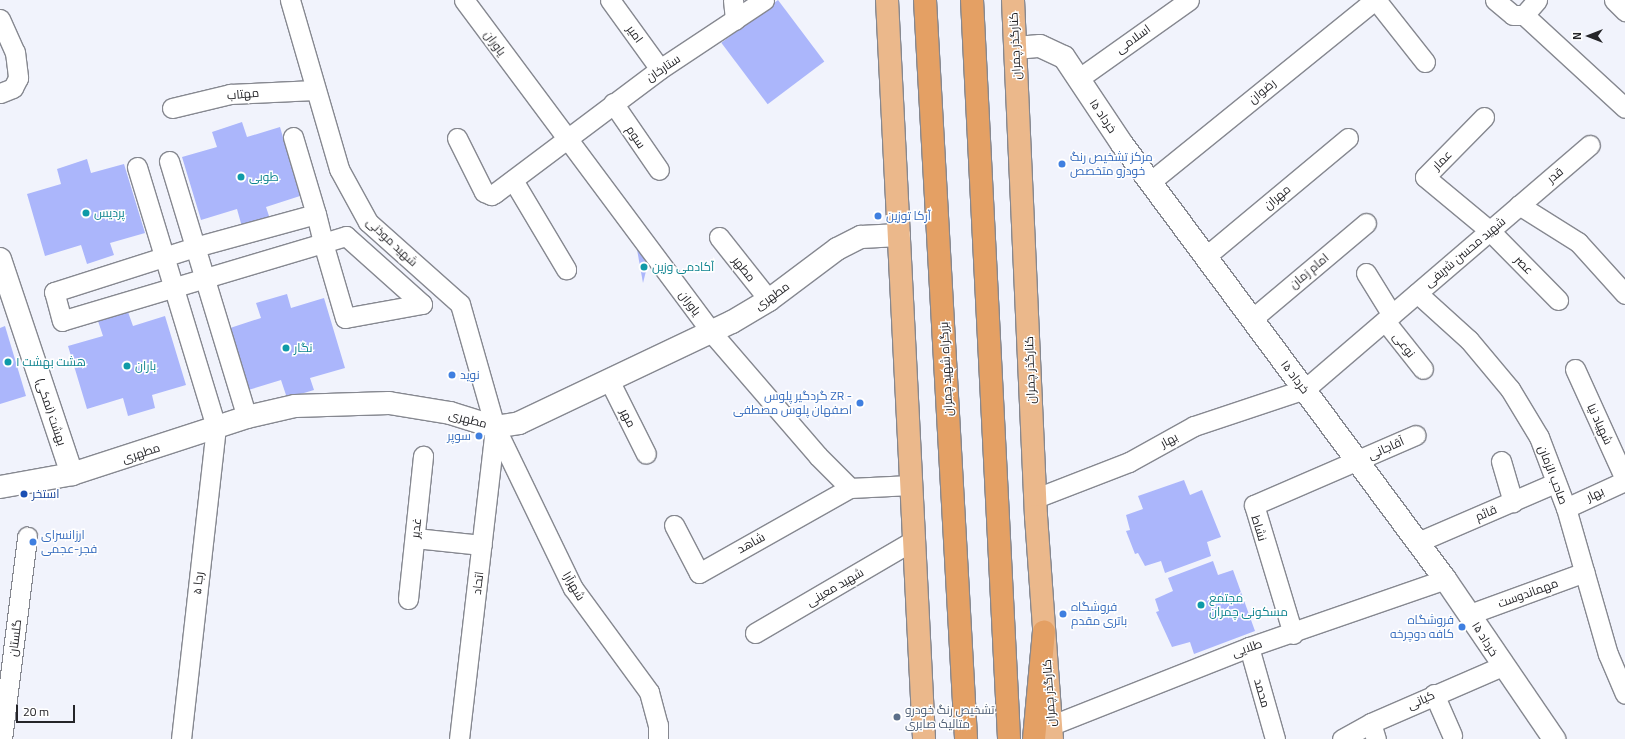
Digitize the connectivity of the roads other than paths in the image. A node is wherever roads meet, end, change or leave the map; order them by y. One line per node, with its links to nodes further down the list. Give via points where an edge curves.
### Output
1 (290, 0): 23 (street, شهید موذنی)
2 (464, 0): 32 (street, یاوران)
3 (610, 0): 21 (street, امیر)
4 (732, 0): 18 (street)
5 (764, 0): 18 (street, ستارخان)
6 (887, 0): 43 (main road)
7 (925, 0): 103 (highway, بزرگراه شهید چمران)
8 (972, 0): 109 (highway)
9 (1013, 0): 19 (main road, کنارگذر چمران)
10 (1189, 0): 22 (street, اسلامی)
11 (1375, 0): 20 (street); 38 (street, رضوان)
12 (1495, 0): 16 (street, via 1513,16)
13 (1537, 0): 16 (street)
14 (1614, 0): 15 (street)
15 (1625, 11)
16 (1524, 15): 27 (street)
17 (0, 19): 24 (street, via 15,52 18,78 13,88)
18 (735, 20): 21 (street, ستارخان)
19 (1016, 48): 22 (street, ۱۵ خرداد, via 1040,46 1064,57); 79 (main road, کنارگذر چمران)
20 (1425, 62)
21 (660, 69): 25 (street, ستارخان)
22 (1078, 79): 38 (street, ۱۵ خرداد)
23 (315, 90): 26 (street, مهتاب, via 230,94); 67 (street, شهید موذنی, via 339,169 368,222 460,304)
24 (0, 93)
25 (613, 103): 32 (street, ستارخان); 36 (street, سوم)
26 (172, 108)
27 (1625, 108)
28 (1484, 117): 42 (street, عمار, via 1425,176)
29 (293, 137): 40 (street)
30 (457, 138): 37 (street, ستارخان, via 484,192 491,195)
31 (1348, 138): 48 (street, مهران)
32 (567, 142): 37 (street, ستارخان); 60 (street, یاوران)
33 (1590, 145): 39 (street, قدر)
34 (169, 161): 46 (street)
35 (137, 167): 47 (street)
36 (659, 170)
37 (513, 180): 50 (street)
38 (1150, 182): 48 (street, ۱۵ خرداد)
39 (1519, 206): 42 (street, شهید محسن شریفی); 55 (street, via 1578,242)
40 (316, 214): 45 (street); 46 (street)
41 (1366, 223): 59 (street, امام زمان)
42 (1490, 230): 54 (street, شهید محسن شریفی); 57 (street, عصر)
43 (899, 235): 56 (street, مطهری, via 861,237 843,246); 76 (main road)
44 (719, 237): 56 (street, مطهر)
45 (323, 243): 45 (street, via 345,318 422,304 346,236); 52 (street)
46 (195, 247): 47 (street); 52 (street)
47 (164, 256): 53 (street); 53 (street, via 54,292 62,321)
48 (1205, 257): 59 (street, ۱۵ خرداد)
49 (0, 260): 73 (street, بهشت (نمکی))
50 (566, 269)
51 (1366, 273): 58 (street, نوعی)
52 (204, 278): 53 (street); 65 (street)
53 (174, 287): 66 (street)
54 (1416, 293): 58 (street, شهید محسن شریفی); 75 (street, صاحب الزمان, via 1469,340 1510,389 1539,437)
55 (1625, 294)
56 (769, 300): 60 (street, مطهری)
57 (1558, 300)
58 (1388, 318): 62 (street, نوعی); 64 (street, شهید محسن شریفی)
59 (1252, 319): 64 (street, ۱۵ خرداد)
60 (712, 333): 63 (street, مطهری); 78 (street, یاوران, via 818,456)
61 (1575, 369): 74 (street, شهیاد نیا)
62 (1423, 370)
63 (610, 382): 67 (street, مطهری, via 519,423); 69 (street, مهر)
64 (1305, 389): 72 (street, ۱۵ خرداد); 79 (street, بهار, via 1201,424 1129,462)
65 (247, 417): 66 (street, مطهری); 67 (street, مطهری, via 295,406 388,403 450,413)
66 (216, 427): 73 (street, مطهری); 105 (street, رجا ۵)
67 (495, 427): 87 (street, اتحاد); 107 (street, شهرآرا, via 573,588 649,692 658,725)
68 (1416, 435): 72 (street, آقاجانی)
69 (646, 454)
70 (423, 456): 84 (street, غدیر)
71 (1501, 461): 80 (street)
72 (1356, 462): 86 (street, ۱۵ خرداد); 94 (street, نشاط, via 1254,505)
73 (72, 474): 77 (street, مطهری)
74 (1625, 480): 81 (street, بهار)
75 (1555, 483): 80 (street, قائم); 81 (street, صاحب الزمان)
76 (910, 485): 78 (street); 85 (main road)
77 (0, 486)
78 (850, 488): 82 (street, شاهد, via 699,573)
79 (1036, 498): 92 (main road, کنارگذر چمران)
80 (1513, 502): 86 (street, قائم)
81 (1566, 508): 88 (street, صاحب الزمان)
82 (674, 525)
83 (27, 537): 104 (street, گلستان)
84 (415, 538): 87 (street); 90 (street, غدیر)
85 (914, 540): 93 (street, شهید معینی); 108 (main road)
86 (1418, 542): 89 (street, ۱۵ خرداد)
87 (482, 545): 106 (street, اتحاد)
88 (1585, 572): 91 (street, مهماندوست); 97 (street, صاحب الزمان)
89 (1445, 579): 91 (street, ۱۵ خرداد); 94 (street, طلایی)
90 (408, 599)
91 (1470, 614): 96 (street, ۱۵ خرداد)
92 (1044, 631): 101 (main road, کنارگذر چمران); 110 (highway)
93 (755, 633)
94 (1293, 634): 95 (street, طلایی)
95 (1249, 647): 101 (street, طلایی); 111 (street, محمد)
96 (1502, 666): 98 (street, کیانی); 113 (street, ۱۵ خرداد)
97 (1620, 668): 99 (street, صاحب الزمان)
98 (1434, 694): 100 (street, کیانی); 102 (street)
99 (1625, 694)
100 (1373, 731): 112 (street, کیانی)
101 (1052, 732)
102 (1452, 735)
103 (965, 736)
104 (2, 739)
105 (180, 739)
106 (459, 739)
107 (658, 739)
108 (924, 739)
109 (1009, 739)
110 (1034, 739)
111 (1275, 739)
112 (1342, 739)
113 (1554, 739)

